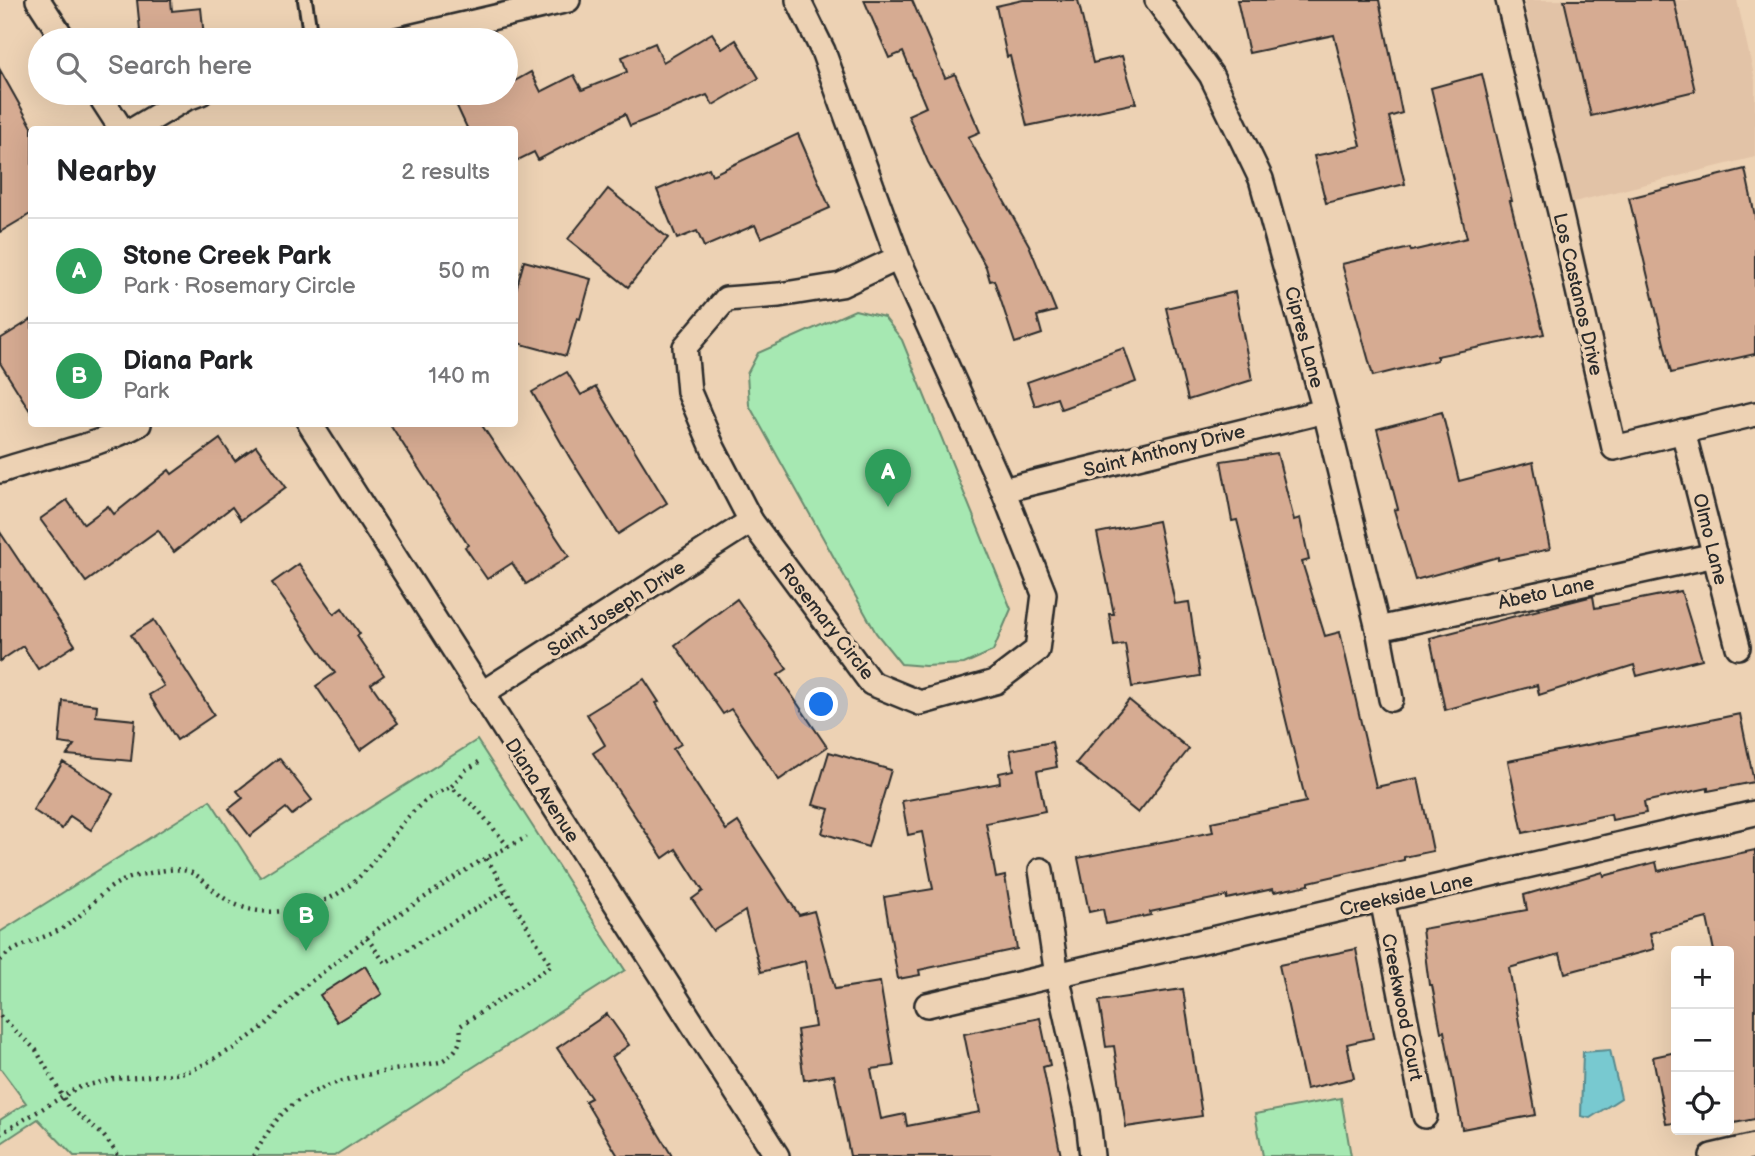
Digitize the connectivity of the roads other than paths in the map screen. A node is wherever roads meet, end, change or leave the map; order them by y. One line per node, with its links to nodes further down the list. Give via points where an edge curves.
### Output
1 (38, 0): 7 (street)
2 (305, 0): 8 (lane)
3 (568, 0): 9 (street)
4 (798, 0): 14 (street, Rosemary Circle, via 823,51)
5 (1157, 0): 15 (street, Cipres Lane, via 1211,75 1261,179)
6 (1508, 0): 19 (street, Los Castanos Drive, via 1614,448)
7 (56, 28)
8 (309, 28)
9 (448, 28)
10 (106, 105): 12 (street)
11 (175, 105): 13 (street)
12 (119, 126)
13 (140, 126)
14 (898, 258): 21 (street, Rosemary Circle); 22 (street, Rosemary Circle, via 841,285 726,299 685,347 690,392)
15 (1325, 411): 21 (street, Saint Anthony Drive); 24 (street, Cipres Lane)
16 (1755, 414): 19 (street, Los Castanos Drive)
17 (134, 427): 20 (street)
18 (312, 427): 26 (street, Diana Avenue)
19 (1683, 431): 23 (street, Olmo Lane)
20 (0, 471)
21 (1003, 490): 22 (street, Rosemary Circle, via 1044,594 1037,650 995,682 920,703 871,683)
22 (751, 522): 26 (street, Saint Joseph Drive)
23 (1715, 555): 24 (street, Abeto Lane); 25 (street, Olmo Lane)
24 (1378, 629): 27 (street, Cipres Lane)
25 (1738, 647)
26 (481, 694): 35 (street, Diana Avenue)
27 (1391, 699)
28 (1755, 813): 30 (street, Creekside Lane)
29 (1041, 870): 31 (street)
30 (1382, 899): 31 (street, Creekside Lane); 33 (street, Creekwood Court)
31 (1057, 975): 32 (street, Creekside Lane); 36 (street, via 1087,1111)
32 (927, 1005)
33 (1425, 1115)
34 (1755, 1146): 37 (street)
35 (777, 1156)
36 (1092, 1156)
37 (1713, 1156)

